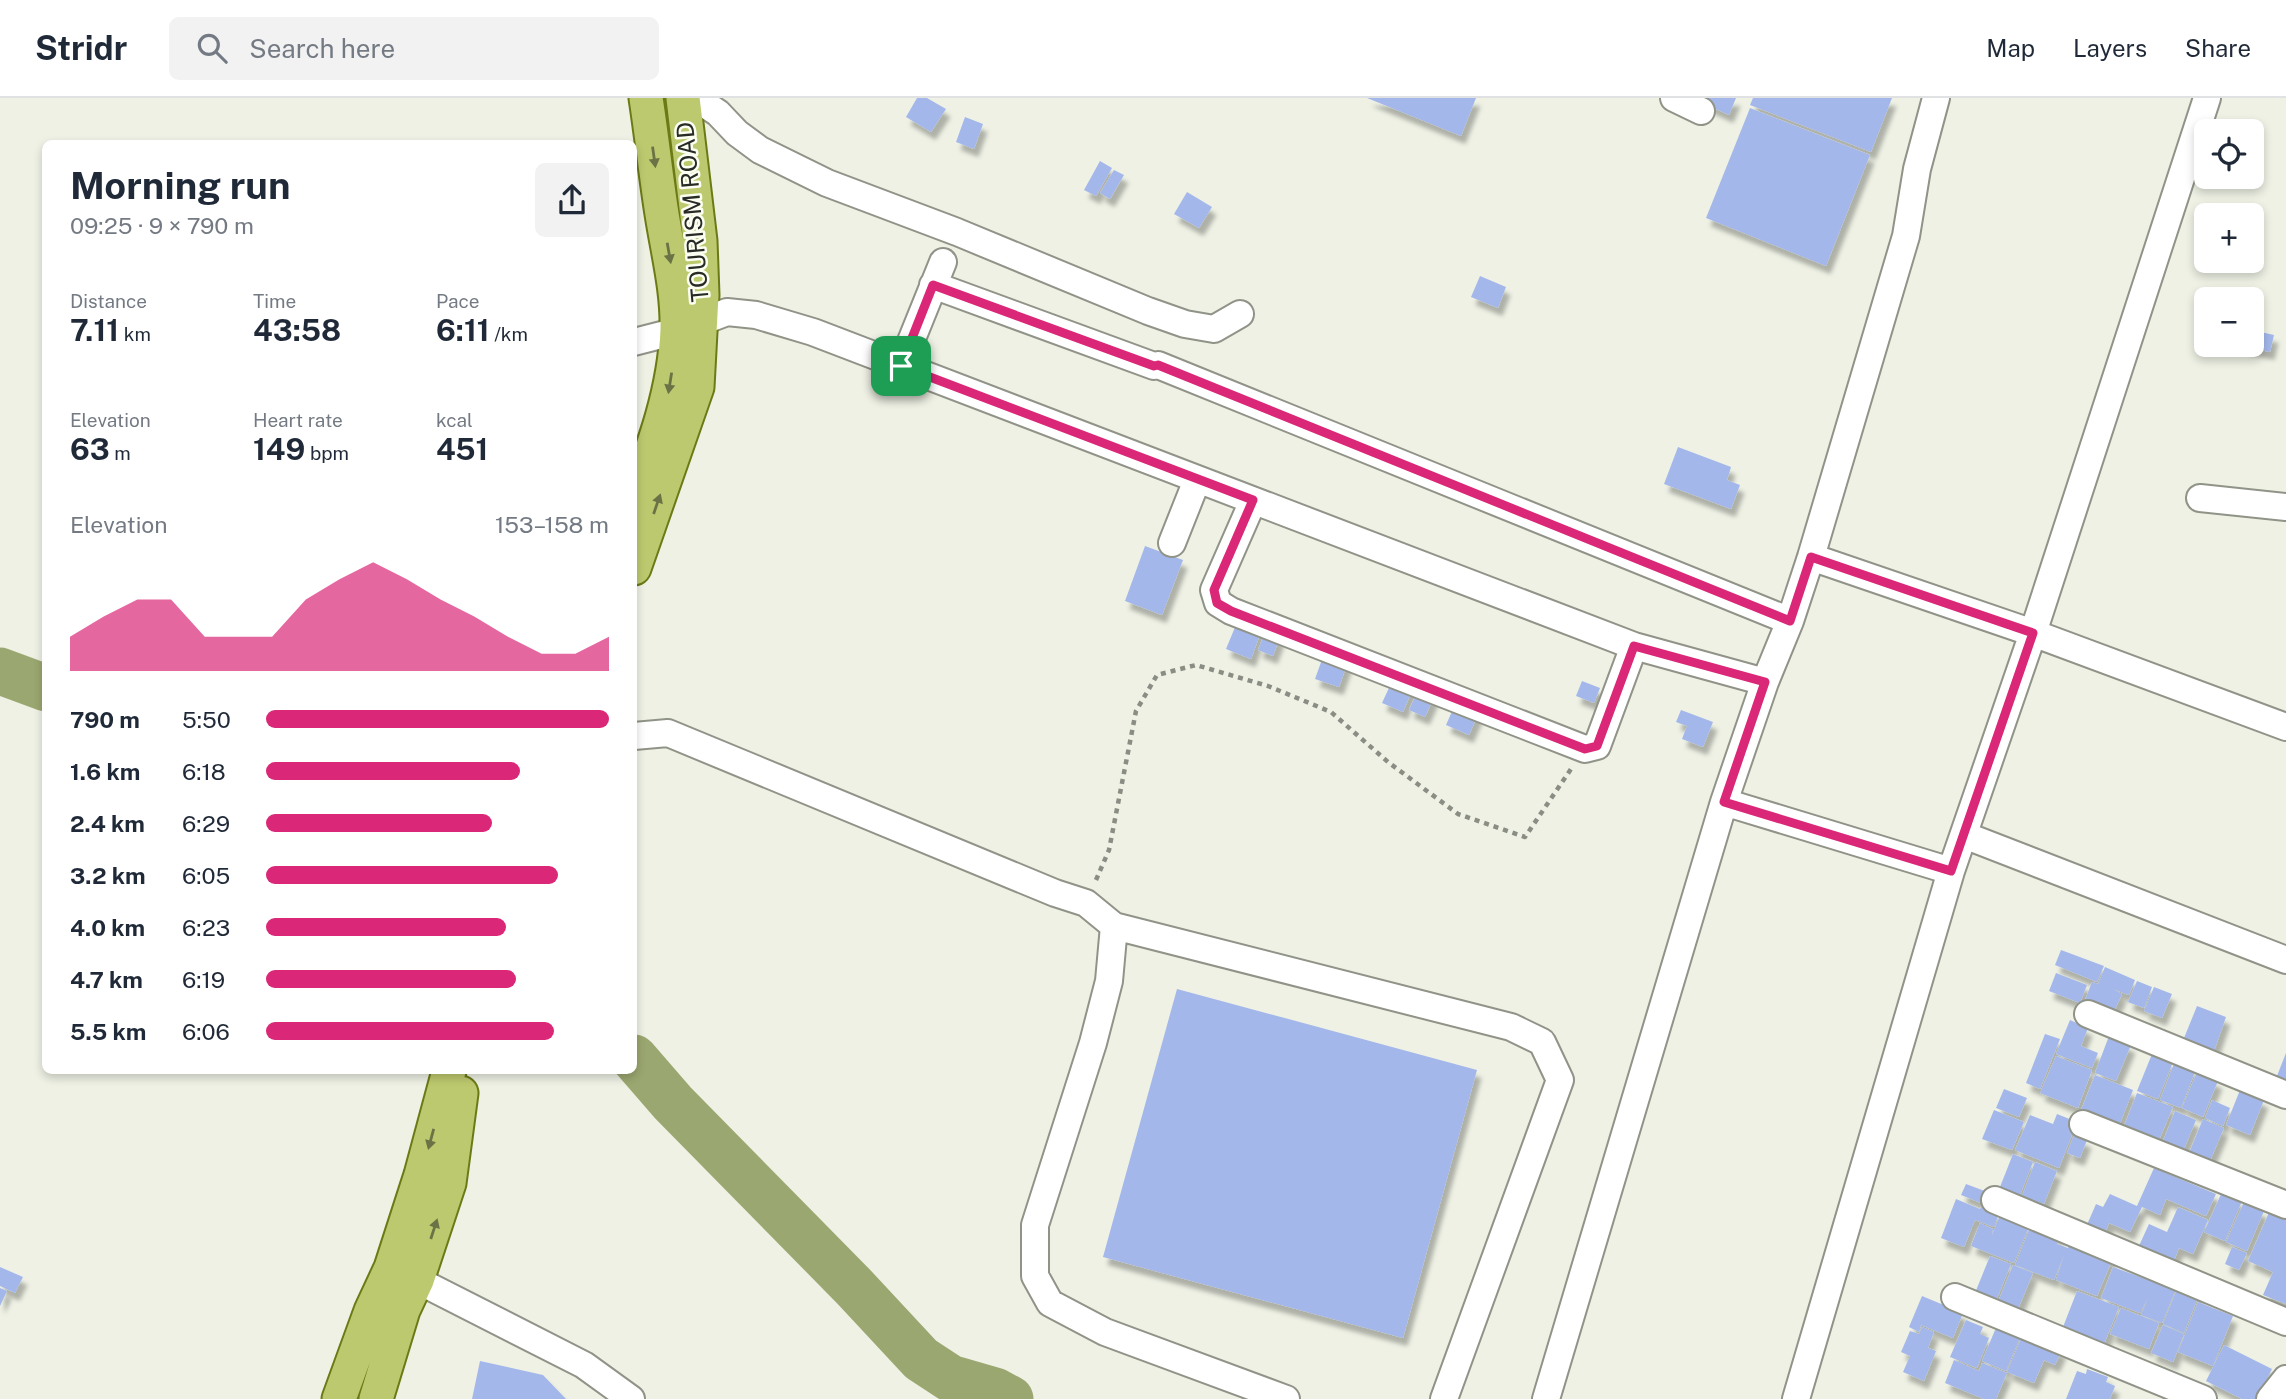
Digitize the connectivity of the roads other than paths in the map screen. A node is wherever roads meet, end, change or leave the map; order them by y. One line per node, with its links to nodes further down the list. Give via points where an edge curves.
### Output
1 (646, 98): 8 (main road, TOURISM ROAD, one-way to 8, via 676,291)
2 (683, 98): 7 (street, via 703,103 760,150 817,179 1148,311 1214,330); 8 (main road, TOURISM ROAD, via 700,241)
3 (1674, 98): 6 (street)
4 (1936, 98): 17 (street, via 1906,236)
5 (2207, 98): 20 (street)
6 (1701, 110)
7 (1240, 314)
8 (689, 326): 9 (street); 10 (street, via 727,312 756,315); 12 (main road, one-way to 12); 18 (main road, TOURISM ROAD, one-way to 8, via 697,387)
9 (637, 340)
10 (901, 366): 11 (street); 19 (street, via 938,273 1154,366)
11 (1197, 480): 14 (street); 16 (street)
12 (637, 492)
13 (2200, 498): 15 (street)
14 (1253, 500): 21 (street); 21 (street, via 1214,590 1217,603 1585,749 1597,746)
15 (2286, 508)
16 (1172, 543)
17 (1811, 557): 19 (street); 20 (street)
18 (637, 559)
19 (1790, 621): 22 (street)
20 (2033, 633): 23 (street); 26 (street)
21 (1634, 646): 22 (street)
22 (1765, 682): 25 (street)
23 (2286, 727)
24 (637, 736): 28 (street, via 668,733 1086,903)
25 (1724, 802): 27 (street); 44 (street)
26 (1964, 835): 27 (street); 29 (street)
27 (1951, 871): 45 (street)
28 (1114, 926): 42 (street, via 1109,981 1093,1043 1035,1224 1035,1276 1050,1303 1105,1332); 43 (street, via 1511,1027 1542,1042 1560,1080)
29 (2286, 960)
30 (2088, 1014): 32 (street)
31 (457, 1074): 36 (main road, via 421,1175)
32 (2286, 1095)
33 (2083, 1124): 35 (street)
34 (1995, 1200): 38 (street)
35 (2286, 1205)
36 (404, 1274): 40 (main road, via 403,1310); 40 (main road, via 362,1333); 41 (street, via 584,1365)
37 (1955, 1297): 46 (street)
38 (2286, 1322)
39 (2286, 1380): 47 (street)
40 (357, 1396)
41 (631, 1399)
42 (1286, 1399)
43 (1444, 1399)
44 (1546, 1399)
45 (1796, 1399)
46 (2203, 1399)
47 (2270, 1399)

